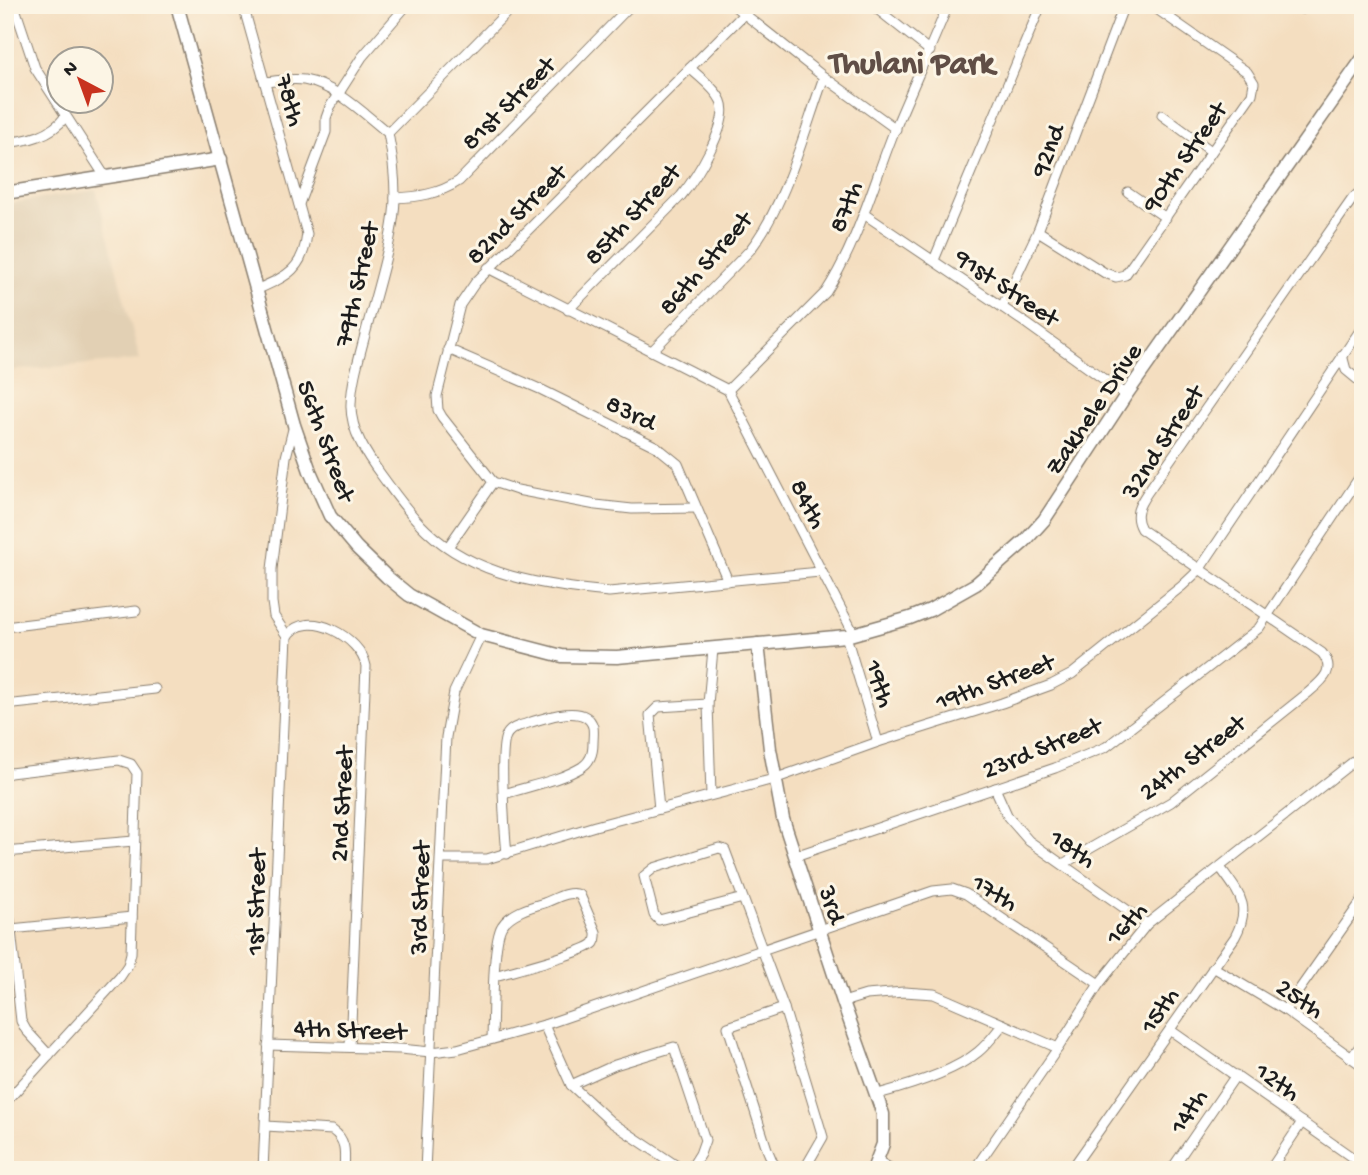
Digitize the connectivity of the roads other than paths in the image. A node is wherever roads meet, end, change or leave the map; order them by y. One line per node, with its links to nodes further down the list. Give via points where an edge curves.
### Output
1 (14, 5): 23 (street, via 34,68)
2 (177, 5): 28 (street, 56th Street)
3 (243, 5): 20 (street, 78th)
4 (407, 5): 21 (street)
5 (514, 5): 25 (street)
6 (631, 5): 33 (street, 81st Street, via 458,181 431,194)
7 (733, 5): 15 (street)
8 (873, 5): 16 (street)
9 (948, 5): 16 (street, 87th)
10 (1041, 5): 38 (street)
11 (1124, 5): 37 (street, 92nd)
12 (1151, 5): 27 (street, 90th Street, via 1247,72 1254,83 1252,94)
13 (1312, 5): 14 (street)
14 (1297, 7)
15 (744, 14): 18 (street, 82nd Street); 19 (street)
16 (930, 51): 24 (street, 87th)
17 (1363, 58): 49 (street, Zakhele Drive)
18 (690, 68): 39 (street, 82nd Street); 42 (street, 85th Street, via 722,106 720,125 706,156 681,196)
19 (824, 77): 24 (street); 45 (street, 86th Street, via 761,235)
20 (265, 82): 21 (street, via 304,80); 34 (street, 78th)
21 (338, 93): 25 (street); 34 (street)
22 (1162, 115): 27 (street)
23 (65, 117): 26 (street, via 34,138); 29 (street)
24 (896, 129): 35 (street, 87th)
25 (388, 132): 33 (street, 79th Street)
26 (5, 142)
27 (1211, 151): 36 (street, 90th Street)
28 (220, 159): 29 (street); 40 (street, 56th Street)
29 (106, 178): 32 (street)
30 (1363, 189): 55 (street, 32nd Street, via 1139,506 1141,529)
31 (1128, 192): 36 (street)
32 (5, 193)
33 (395, 198): 54 (street, 79th Street, via 352,388 352,416 373,464 427,531)
34 (299, 206): 40 (street, 78th, via 307,234 302,258 294,270)
35 (864, 214): 38 (street, 91st Street); 48 (street, 87th, via 826,292)
36 (1166, 218): 37 (street, 90th Street, via 1120,277 1105,273)
37 (1038, 231): 41 (street, 92nd)
38 (934, 260): 41 (street, 91st Street)
39 (488, 268): 42 (street); 44 (street, 82nd Street, via 460,305)
40 (256, 290): 50 (street, 56th Street)
41 (1002, 307): 49 (street, 91st Street)
42 (568, 310): 45 (street)
43 (1363, 326): 46 (street, 19th Street)
44 (447, 349): 52 (street, 82nd Street, via 438,410); 53 (street, 83rd, via 657,447 678,464)
45 (652, 351): 48 (street)
46 (1342, 355): 47 (street, via 1346,370); 55 (street, 19th Street)
47 (1363, 384)
48 (728, 390): 56 (street, 84th)
49 (1126, 395): 62 (street, Zakhele Drive, via 1044,520 998,565 976,584 930,610)
50 (295, 425): 61 (street, 56th Street, via 330,516 358,548 409,595); 63 (street, via 286,457 272,569 274,616)
51 (1363, 472): 59 (street, 23rd Street)
52 (493, 482): 53 (street, via 516,491 596,505); 54 (street)
53 (696, 508): 57 (street, 83rd)
54 (448, 547): 57 (street, 79th Street, via 503,574 589,590)
55 (1199, 570): 59 (street, 32nd Street); 70 (street, 19th Street, via 1062,679)
56 (820, 572): 57 (street, 79th Street); 62 (street, 84th)
57 (728, 581)
58 (136, 611): 60 (street)
59 (1268, 615): 66 (street, 32nd Street, via 1322,653); 74 (street, 23rd Street, via 1252,635 1106,747)
60 (5, 626)
61 (481, 635): 65 (street, 56th Street, via 585,658); 82 (street, 3rd Street, via 454,692 447,722)
62 (850, 635): 64 (street, Zakhele Drive); 70 (street, 19th)
63 (287, 636): 104 (street, 1st Street); 105 (street, 2nd Street, via 302,625 327,627 359,648 366,666)
64 (758, 644): 65 (street, 56th Street); 73 (street, 3rd)
65 (713, 649): 68 (street)
66 (1329, 664): 83 (street, 24th Street, via 1324,680 1171,802)
67 (155, 689): 69 (street)
68 (708, 704): 76 (street); 77 (street, via 658,707 650,715)
69 (5, 705)
70 (878, 742): 73 (street, 19th Street)
71 (1363, 754): 84 (street, 16th)
72 (5, 775): 78 (street, via 127,761 137,773)
73 (774, 779): 76 (street, 19th Street); 81 (street, 3rd)
74 (995, 788): 81 (street, 23rd Street); 83 (street, 18th, via 1018,830)
75 (504, 794): 75 (street, via 503,744 509,731 568,713 586,716 593,726 593,752 582,767); 80 (street)
76 (711, 795): 77 (street, 19th Street)
77 (659, 808): 80 (street, 19th Street)
78 (134, 841): 79 (street); 88 (street)
79 (5, 852)
80 (507, 854): 82 (street, 19th Street)
81 (794, 856): 91 (street, 3rd)
82 (441, 859): 107 (street, 3rd Street)
83 (1062, 864): 89 (street, 18th)
84 (1220, 867): 89 (street, 16th); 93 (street, 15th, via 1237,891 1244,919)
85 (5, 876): 90 (street)
86 (743, 898): 86 (street, via 721,848 654,868 644,876 659,920); 92 (street)
87 (1363, 899): 98 (street)
88 (132, 918): 90 (street); 108 (street, via 131,953 124,971)
89 (1147, 924): 95 (street, 16th)
90 (11, 929): 108 (street, via 21,1021)
91 (819, 932): 92 (street, 4th Street); 95 (street, 17th, via 933,891 952,889); 96 (street, 3rd)
92 (763, 950): 97 (street); 100 (street, 4th Street)
93 (1213, 967): 98 (street, 25th); 101 (street, 15th)
94 (495, 976): 94 (street, via 592,945 596,932 580,895 567,894 507,920 496,942); 102 (street)
95 (1098, 984): 106 (street, 16th)
96 (843, 1002): 99 (street, via 866,995 925,992); 113 (street, 3rd)
97 (784, 1008): 124 (street, via 728,1027 763,1139); 125 (street, via 823,1137)
98 (1285, 1010): 109 (street, 25th)
99 (1003, 1024): 106 (street); 113 (street, via 968,1058 910,1086)
100 (544, 1025): 102 (street, 4th Street); 112 (street)
101 (1170, 1030): 111 (street, 12th); 128 (street, 15th)
102 (492, 1040): 107 (street, 4th Street)
103 (1363, 1042): 109 (street)
104 (268, 1045): 105 (street, 4th Street); 116 (street, 1st Street)
105 (350, 1047): 107 (street, 4th Street)
106 (1058, 1048): 127 (street, 16th)
107 (431, 1052): 121 (street, 3rd Street)
108 (50, 1055): 114 (street)
109 (1351, 1058): 110 (street, 25th)
110 (1363, 1066)
111 (1236, 1075): 115 (street, 12th); 129 (street, 14th)
112 (571, 1086): 122 (street, via 611,1122); 123 (street, via 615,1065 674,1047 705,1139)
113 (878, 1094): 117 (street, 3rd, via 885,1129)
114 (5, 1103)
115 (1301, 1122): 118 (street, 12th); 130 (street)
116 (266, 1126): 119 (street, 1st Street); 120 (street, via 338,1133 344,1143)
117 (876, 1165): 126 (street)
118 (1363, 1165)
119 (263, 1170)
120 (344, 1170)
121 (425, 1170)
122 (683, 1170)
123 (690, 1170)
124 (781, 1170)
125 (804, 1170)
126 (893, 1170)
127 (974, 1170)
128 (1071, 1170)
129 (1171, 1170)
130 (1270, 1170)

